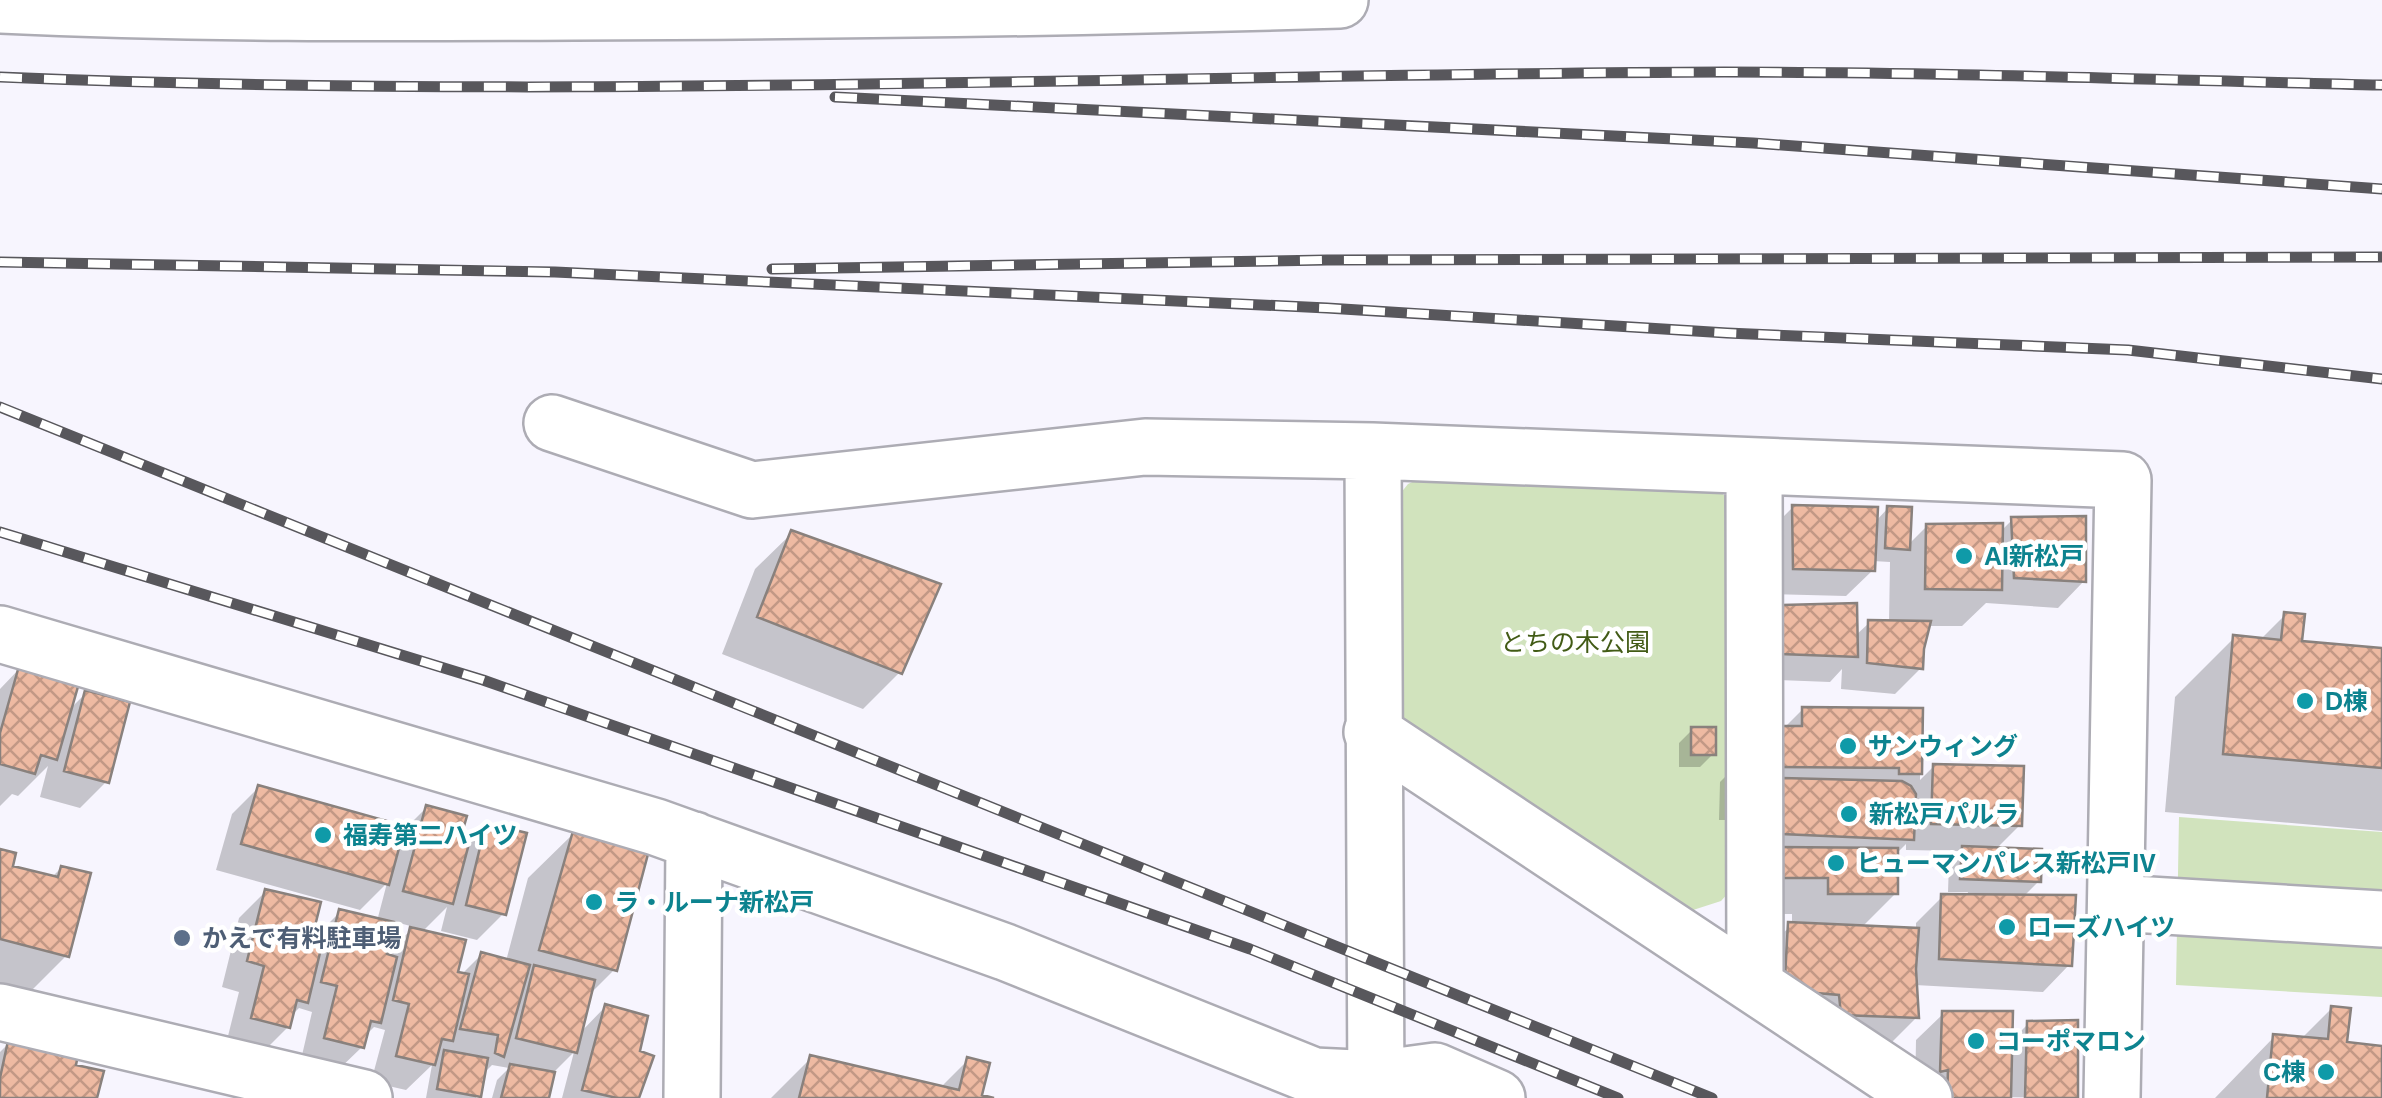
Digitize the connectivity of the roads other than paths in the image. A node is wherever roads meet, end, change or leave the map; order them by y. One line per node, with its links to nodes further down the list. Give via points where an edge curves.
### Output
1 (1340, 0): 2 (street, via 354,13)
2 (0, 4)
3 (552, 424): 4 (street, via 752,490 1145,447)
4 (1373, 451): 5 (street); 7 (street)
5 (1754, 467): 9 (street, via 2123,480); 11 (street)
6 (0, 634): 8 (street)
7 (1372, 732): 11 (street); 13 (street)
8 (694, 840): 13 (street, via 1005,952 1314,1076); 15 (street)
9 (2116, 904): 10 (street); 18 (street)
10 (2382, 919)
11 (1755, 985): 17 (street)
12 (0, 1012): 14 (street)
13 (1376, 1089): 16 (street, via 1435,1072)
14 (364, 1098)
15 (692, 1098)
16 (1496, 1098)
17 (1924, 1098)
18 (2112, 1098)

